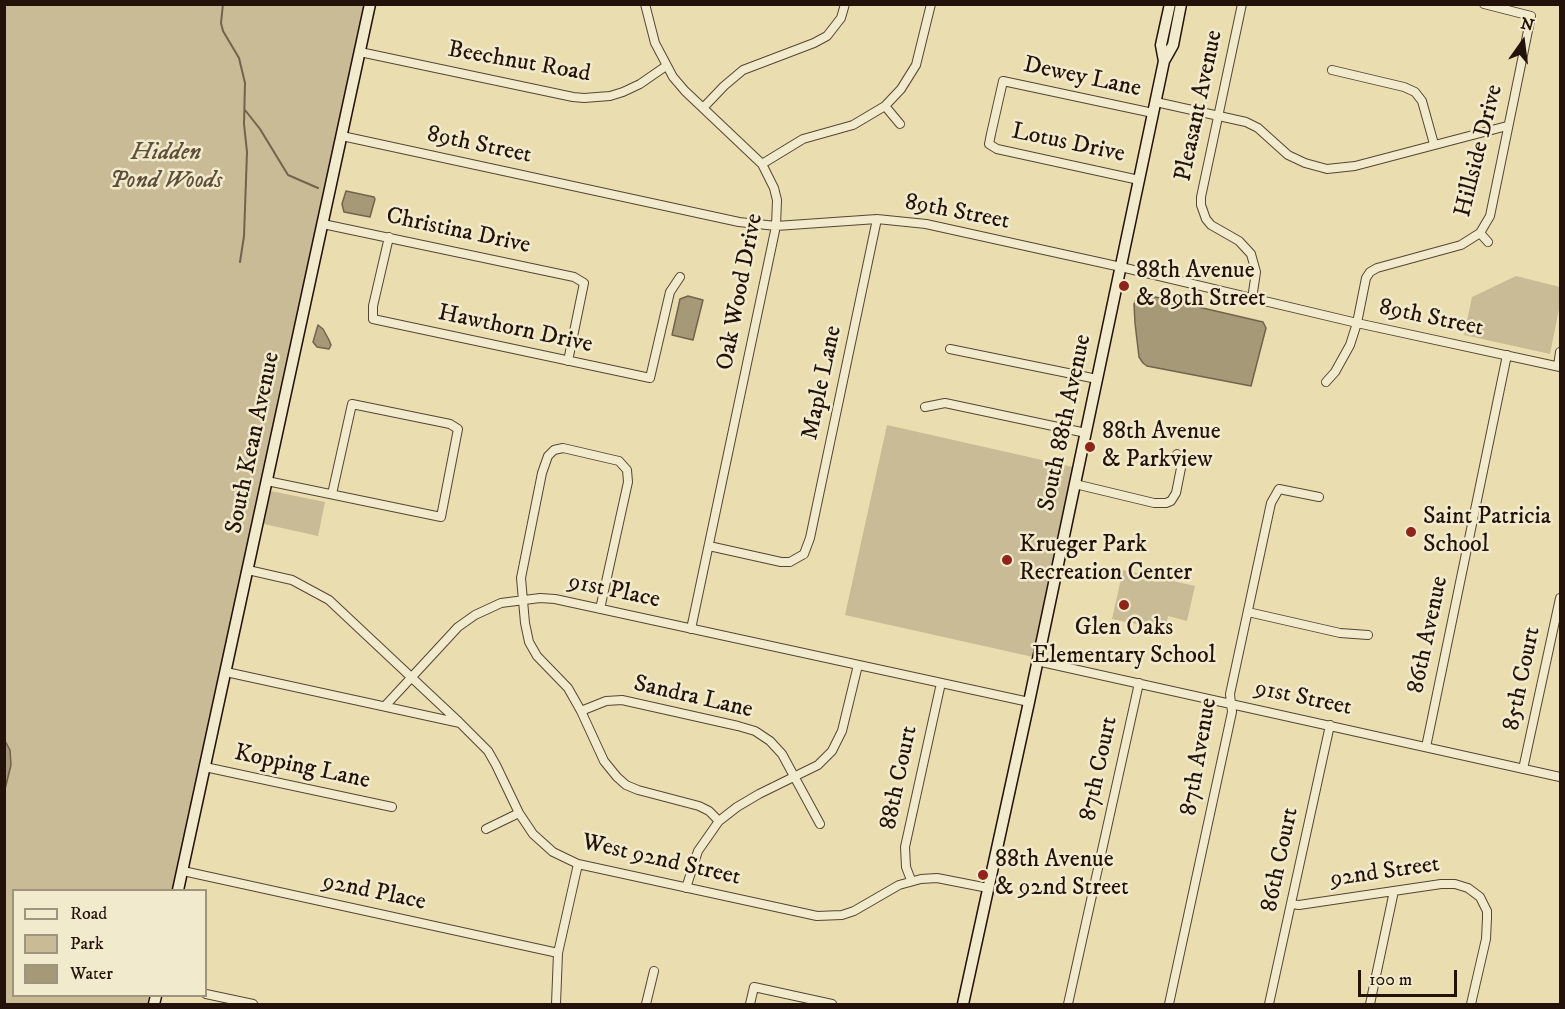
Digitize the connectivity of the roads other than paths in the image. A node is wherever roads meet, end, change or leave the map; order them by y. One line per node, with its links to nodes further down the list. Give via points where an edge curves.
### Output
1 (370, 4): 9 (street, South Kean Avenue)
2 (645, 4): 11 (street, Oak Wood Drive, via 655,43)
3 (845, 4): 15 (street, via 841,18 827,36 743,70)
4 (931, 4): 14 (street, via 916,65 902,89)
5 (1170, 4): 10 (street, South 88th Avenue, via 1161,45)
6 (1181, 4): 10 (street, South 88th Avenue, via 1173,45)
7 (1242, 4): 17 (street, Pleasant Avenue)
8 (1484, 4): 19 (street, Hillside Drive, via 1531,16)
9 (360, 52): 11 (street, Beechnut Road, via 584,98 622,92); 20 (street, South Kean Avenue)
10 (1164, 61): 13 (street, South 88th Avenue)
11 (666, 66): 15 (street, Oak Wood Drive)
12 (1332, 70): 22 (street, via 1415,92 1422,101)
13 (1156, 102): 16 (street, South 88th Avenue); 17 (street)
14 (885, 106): 18 (street); 23 (street, via 852,124 803,139)
15 (703, 108): 23 (street, Oak Wood Drive)
16 (1153, 113): 21 (street, Dewey Lane, via 1003,81); 24 (street, South 88th Avenue)
17 (1218, 115): 22 (street, via 1253,125 1288,155 1327,169 1355,166); 33 (street, Pleasant Avenue, via 1201,205 1211,225 1239,241 1251,254 1256,272)
18 (900, 124)
19 (1507, 126): 22 (street); 28 (street, Hillside Drive, via 1490,216)
20 (342, 136): 26 (street, South Kean Avenue); 27 (street, 89th Street, via 730,221)
21 (989, 144): 24 (street, Lotus Drive)
22 (1434, 144)
23 (762, 164): 27 (street, Oak Wood Drive, via 776,194)
24 (1139, 180): 31 (street, South 88th Avenue)
25 (877, 219): 27 (street, 89th Street); 31 (street, 89th Street, via 926,224); 49 (street, Maple Lane, via 807,558 781,562)
26 (323, 224): 29 (street, Christina Drive); 45 (street, South Kean Avenue)
27 (776, 226): 49 (street, Oak Wood Drive)
28 (1480, 233): 30 (street); 34 (street, Hillside Drive, via 1461,245 1370,272)
29 (389, 237): 38 (street, Christina Drive, via 567,275 584,283); 38 (street, Hawthorn Drive, via 373,319)
30 (1488, 242)
31 (1121, 267): 33 (street, 89th Street); 40 (street, South 88th Avenue)
32 (680, 277): 38 (street, Hawthorn Drive, via 670,292 650,378)
33 (1252, 299): 34 (street, 89th Street)
34 (1357, 323): 37 (street, 89th Street); 41 (street, via 1346,353)
35 (950, 349): 40 (street)
36 (1560, 352): 39 (street)
37 (1508, 355): 39 (street, 89th Street); 69 (street, 86th Avenue)
38 (568, 361)
39 (1559, 366)
40 (1097, 379): 43 (street, South 88th Avenue)
41 (1326, 382)
42 (925, 407): 43 (street, via 945,403)
43 (1086, 433): 46 (street, South 88th Avenue)
44 (1177, 454): 46 (street, via 1181,468 1176,493 1167,503)
45 (267, 481): 47 (street); 50 (street, South Kean Avenue)
46 (1075, 484): 57 (street, South 88th Avenue)
47 (332, 494): 47 (street, via 352,404 450,424 458,429 441,518)
48 (1319, 497): 54 (street, 87th Avenue, via 1279,489 1271,503)
49 (709, 546): 55 (street, Oak Wood Drive)
50 (248, 570): 59 (street, South Kean Avenue); 60 (street, via 292,580 329,600)
51 (1560, 598): 71 (street, 85th Court)
52 (522, 599): 53 (street, 91st Place, via 555,599); 53 (street, via 522,568 542,472 548,456 562,448 619,461 627,470 628,482); 60 (street, 91st Place, via 490,607 458,627); 66 (street, via 532,648 568,688)
53 (600, 609): 55 (street, 91st Place)
54 (1248, 612): 56 (street, via 1340,633); 64 (street, 87th Avenue, via 1230,694)
55 (691, 629): 58 (street, 91st Place)
56 (1368, 635)
57 (1038, 661): 62 (street, 91st Street); 63 (street, South 88th Avenue)
58 (858, 665): 61 (street, 91st Place); 72 (street, via 837,744 818,765)
59 (226, 672): 65 (street); 70 (street, South Kean Avenue)
60 (411, 676): 65 (street); 67 (street)
61 (941, 683): 63 (street, 91st Place); 81 (street, 88th Court, via 905,847)
62 (1138, 683): 64 (street, 91st Street); 96 (street, 87th Court)
63 (1029, 702): 83 (street, South 88th Avenue)
64 (1232, 704): 68 (street, 91st Street); 97 (street, 87th Avenue)
65 (385, 706): 67 (street)
66 (581, 711): 72 (street, Sandra Lane, via 598,703 622,700 747,728 777,747); 76 (street, via 604,761 626,785 699,806)
67 (460, 723): 75 (street, West 92nd Street, via 488,752)
68 (1330, 725): 69 (street, 91st Street); 86 (street, 86th Court)
69 (1426, 747): 71 (street, 91st Street)
70 (205, 767): 74 (street, Kopping Lane); 80 (street, South Kean Avenue)
71 (1523, 769): 73 (street, 91st Street)
72 (795, 777): 76 (street, via 759,794); 77 (street, Sandra Lane)
73 (1560, 777)
74 (392, 807)
75 (519, 813): 78 (street); 79 (street, West 92nd Street, via 546,847)
76 (719, 821): 82 (street, via 698,851)
77 (820, 824)
78 (486, 829)
79 (578, 864): 82 (street, West 92nd Street); 87 (street)
80 (183, 871): 84 (street, South Kean Avenue); 87 (street, 92nd Place)
81 (911, 880): 82 (street, West 92nd Street, via 854,911 826,916); 83 (street, West 92nd Street, via 937,878)
82 (686, 888)
83 (988, 888): 90 (street, South 88th Avenue)
84 (178, 889)
85 (1394, 891): 86 (street, 92nd Street); 99 (street); 100 (street, 92nd Street, via 1455,884 1480,897 1487,910 1487,927)
86 (1291, 904): 98 (street, 86th Court)
87 (558, 953): 92 (street)
88 (654, 971): 93 (street)
89 (207, 994): 91 (street)
90 (966, 1004)
91 (253, 1005)
92 (556, 1005)
93 (646, 1005)
94 (750, 1005): 95 (street, via 754,987)
95 (832, 1005)
96 (1068, 1005)
97 (1169, 1005)
98 (1269, 1005)
99 (1371, 1005)
100 (1471, 1005)

